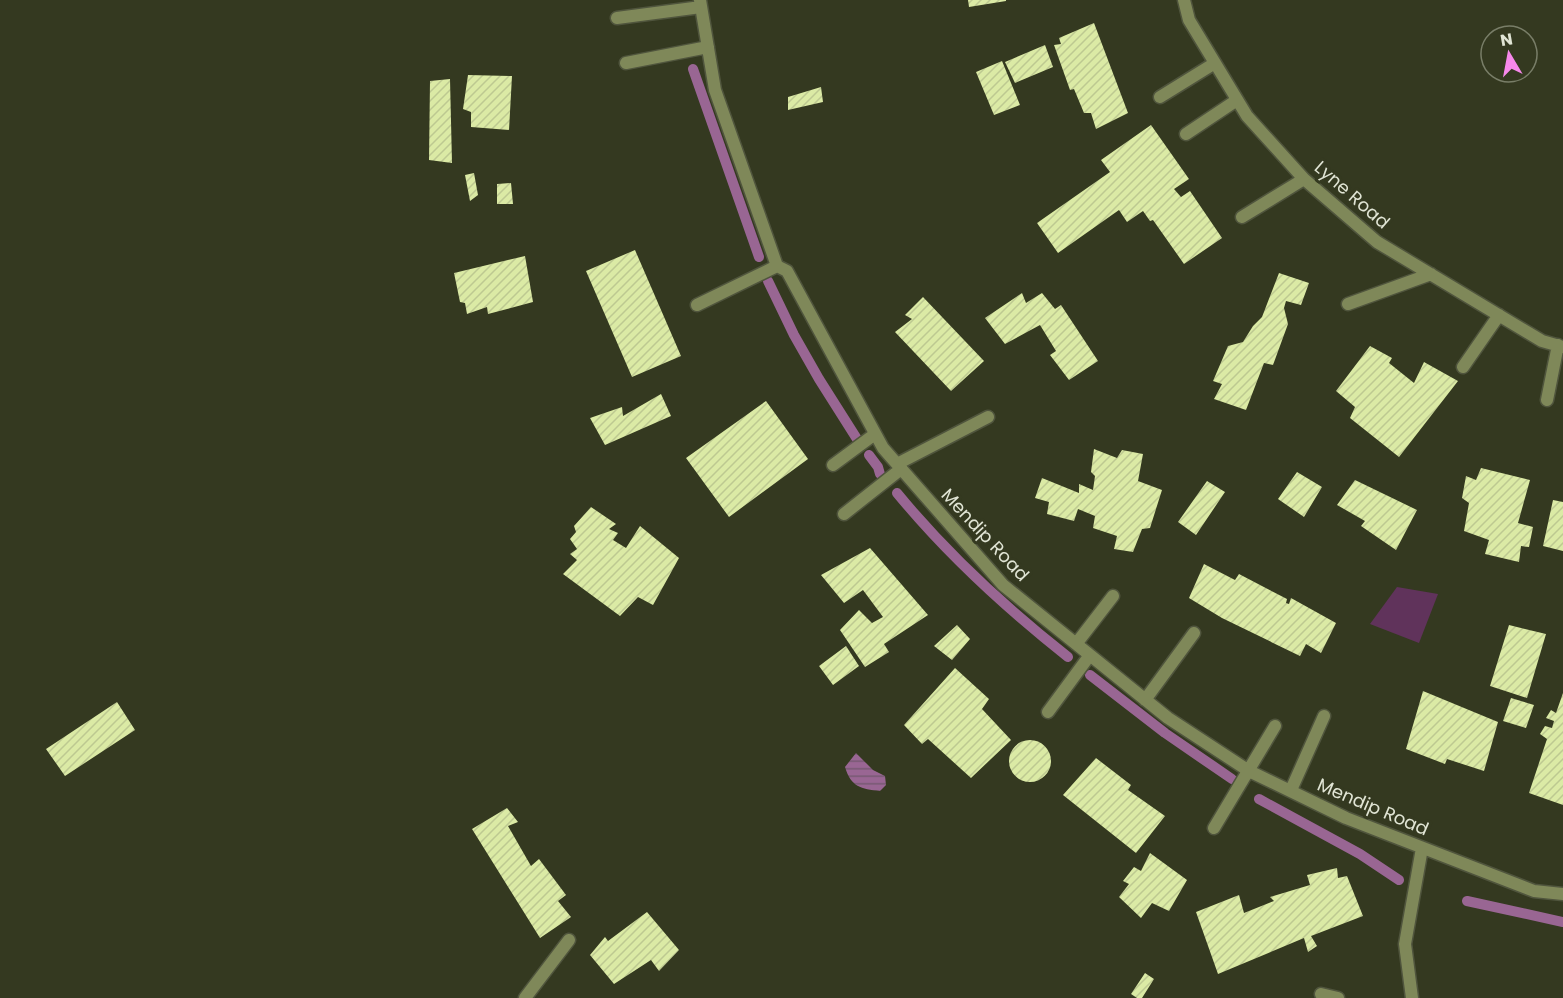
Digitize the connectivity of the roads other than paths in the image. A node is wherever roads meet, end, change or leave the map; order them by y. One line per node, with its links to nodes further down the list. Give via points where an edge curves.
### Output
1 (1184, 0): 6 (street, Lyne Road, via 1189,20)
2 (700, 3): 3 (street); 4 (street, Mendip Road)
3 (617, 18)
4 (708, 47): 5 (street); 12 (street, Mendip Road, via 715,90)
5 (626, 63)
6 (1215, 63): 7 (street); 8 (street, Lyne Road)
7 (1160, 97)
8 (1237, 100): 9 (street); 10 (street, Lyne Road)
9 (1186, 134)
10 (1304, 179): 11 (street); 13 (street, Lyne Road, via 1377,242)
11 (1242, 217)
12 (777, 266): 15 (street); 21 (street, Mendip Road, via 787,271)
13 (1431, 274): 14 (street); 16 (street, Lyne Road)
14 (1348, 304)
15 (698, 305)
16 (1499, 315): 17 (street, Lyne Road, via 1542,341); 18 (street)
17 (1561, 346): 19 (street)
18 (1463, 367)
19 (1547, 400)
20 (988, 417): 23 (street)
21 (875, 434): 22 (street); 23 (street, Mendip Road)
22 (833, 465)
23 (899, 466): 24 (street); 27 (street, Mendip Road, via 1003,585)
24 (844, 514)
25 (1113, 596): 27 (street)
26 (1194, 633): 29 (street)
27 (1076, 644): 28 (street, Mendip Road)
28 (1090, 655): 29 (street, Mendip Road); 30 (street)
29 (1145, 699): 33 (street, Mendip Road)
30 (1048, 712)
31 (1324, 716): 34 (street)
32 (1275, 726): 33 (street)
33 (1249, 771): 34 (street, Mendip Road); 35 (street)
34 (1291, 790): 36 (street, Mendip Road, via 1346,818)
35 (1214, 828)
36 (1422, 848): 37 (street, Mendip Road, via 1534,891); 42 (street, via 1405,944)
37 (1563, 894)
38 (569, 940): 40 (street)
39 (1322, 994): 41 (street)
40 (525, 998)
41 (1338, 998)
42 (1412, 998)

